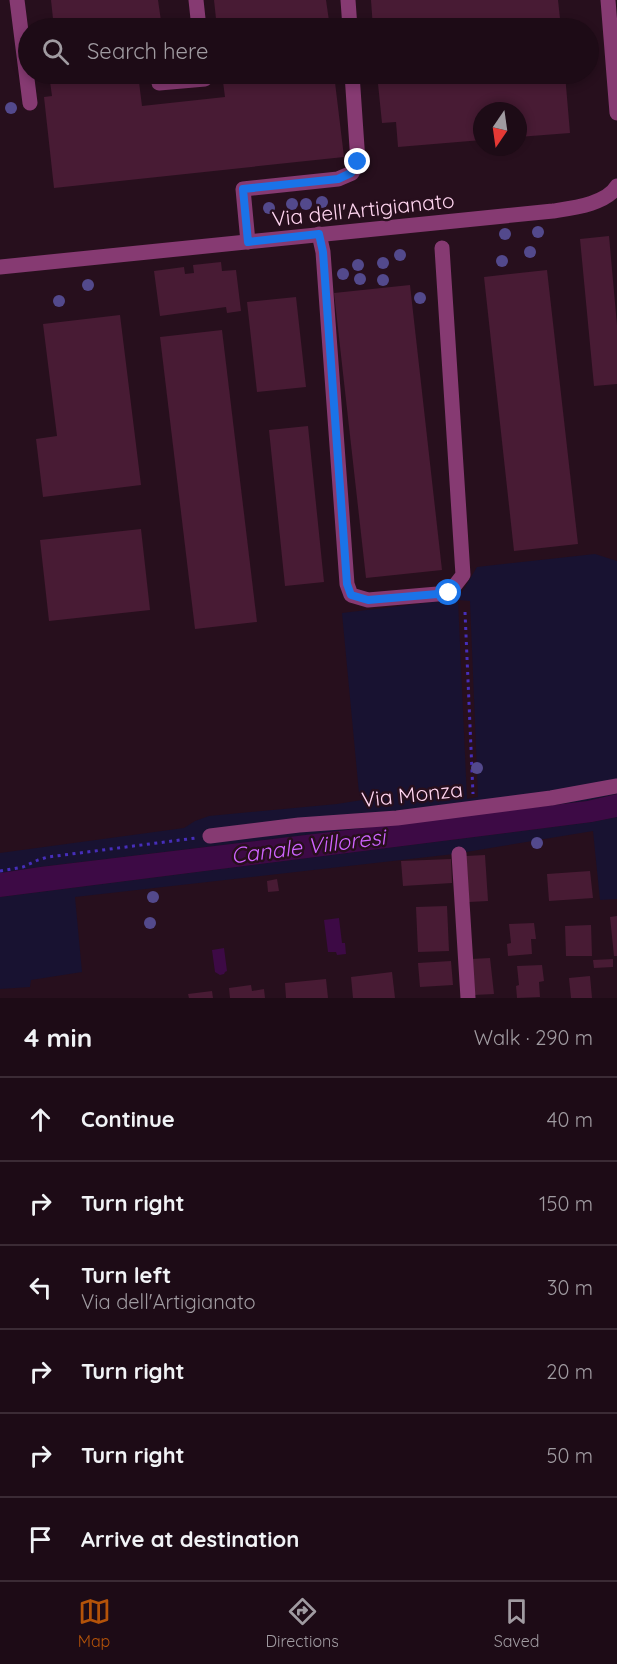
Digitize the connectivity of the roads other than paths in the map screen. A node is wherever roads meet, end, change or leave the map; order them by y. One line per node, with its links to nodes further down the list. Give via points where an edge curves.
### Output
1 (17, 0): 5 (street)
2 (196, 0): 6 (street)
3 (348, 0): 7 (street)
4 (608, 0): 11 (street)
5 (19, 18)
6 (198, 18)
7 (349, 18)
8 (28, 84): 10 (street)
9 (353, 84): 14 (street, via 358,162 351,173 338,179 243,189)
10 (30, 103)
11 (617, 113)
12 (617, 186): 13 (street, Via dell'Artigianato, via 606,198 553,211)
13 (319, 234): 14 (street, Via dell'Artigianato); 15 (street, via 347,584 351,595 368,600 449,593 463,575)
14 (248, 242): 16 (street, Via dell'Artigianato)
15 (442, 248)
16 (0, 267)
17 (617, 786): 18 (street, Via Monza, via 397,818)
18 (210, 836)
19 (459, 854): 20 (street)
20 (468, 998)

